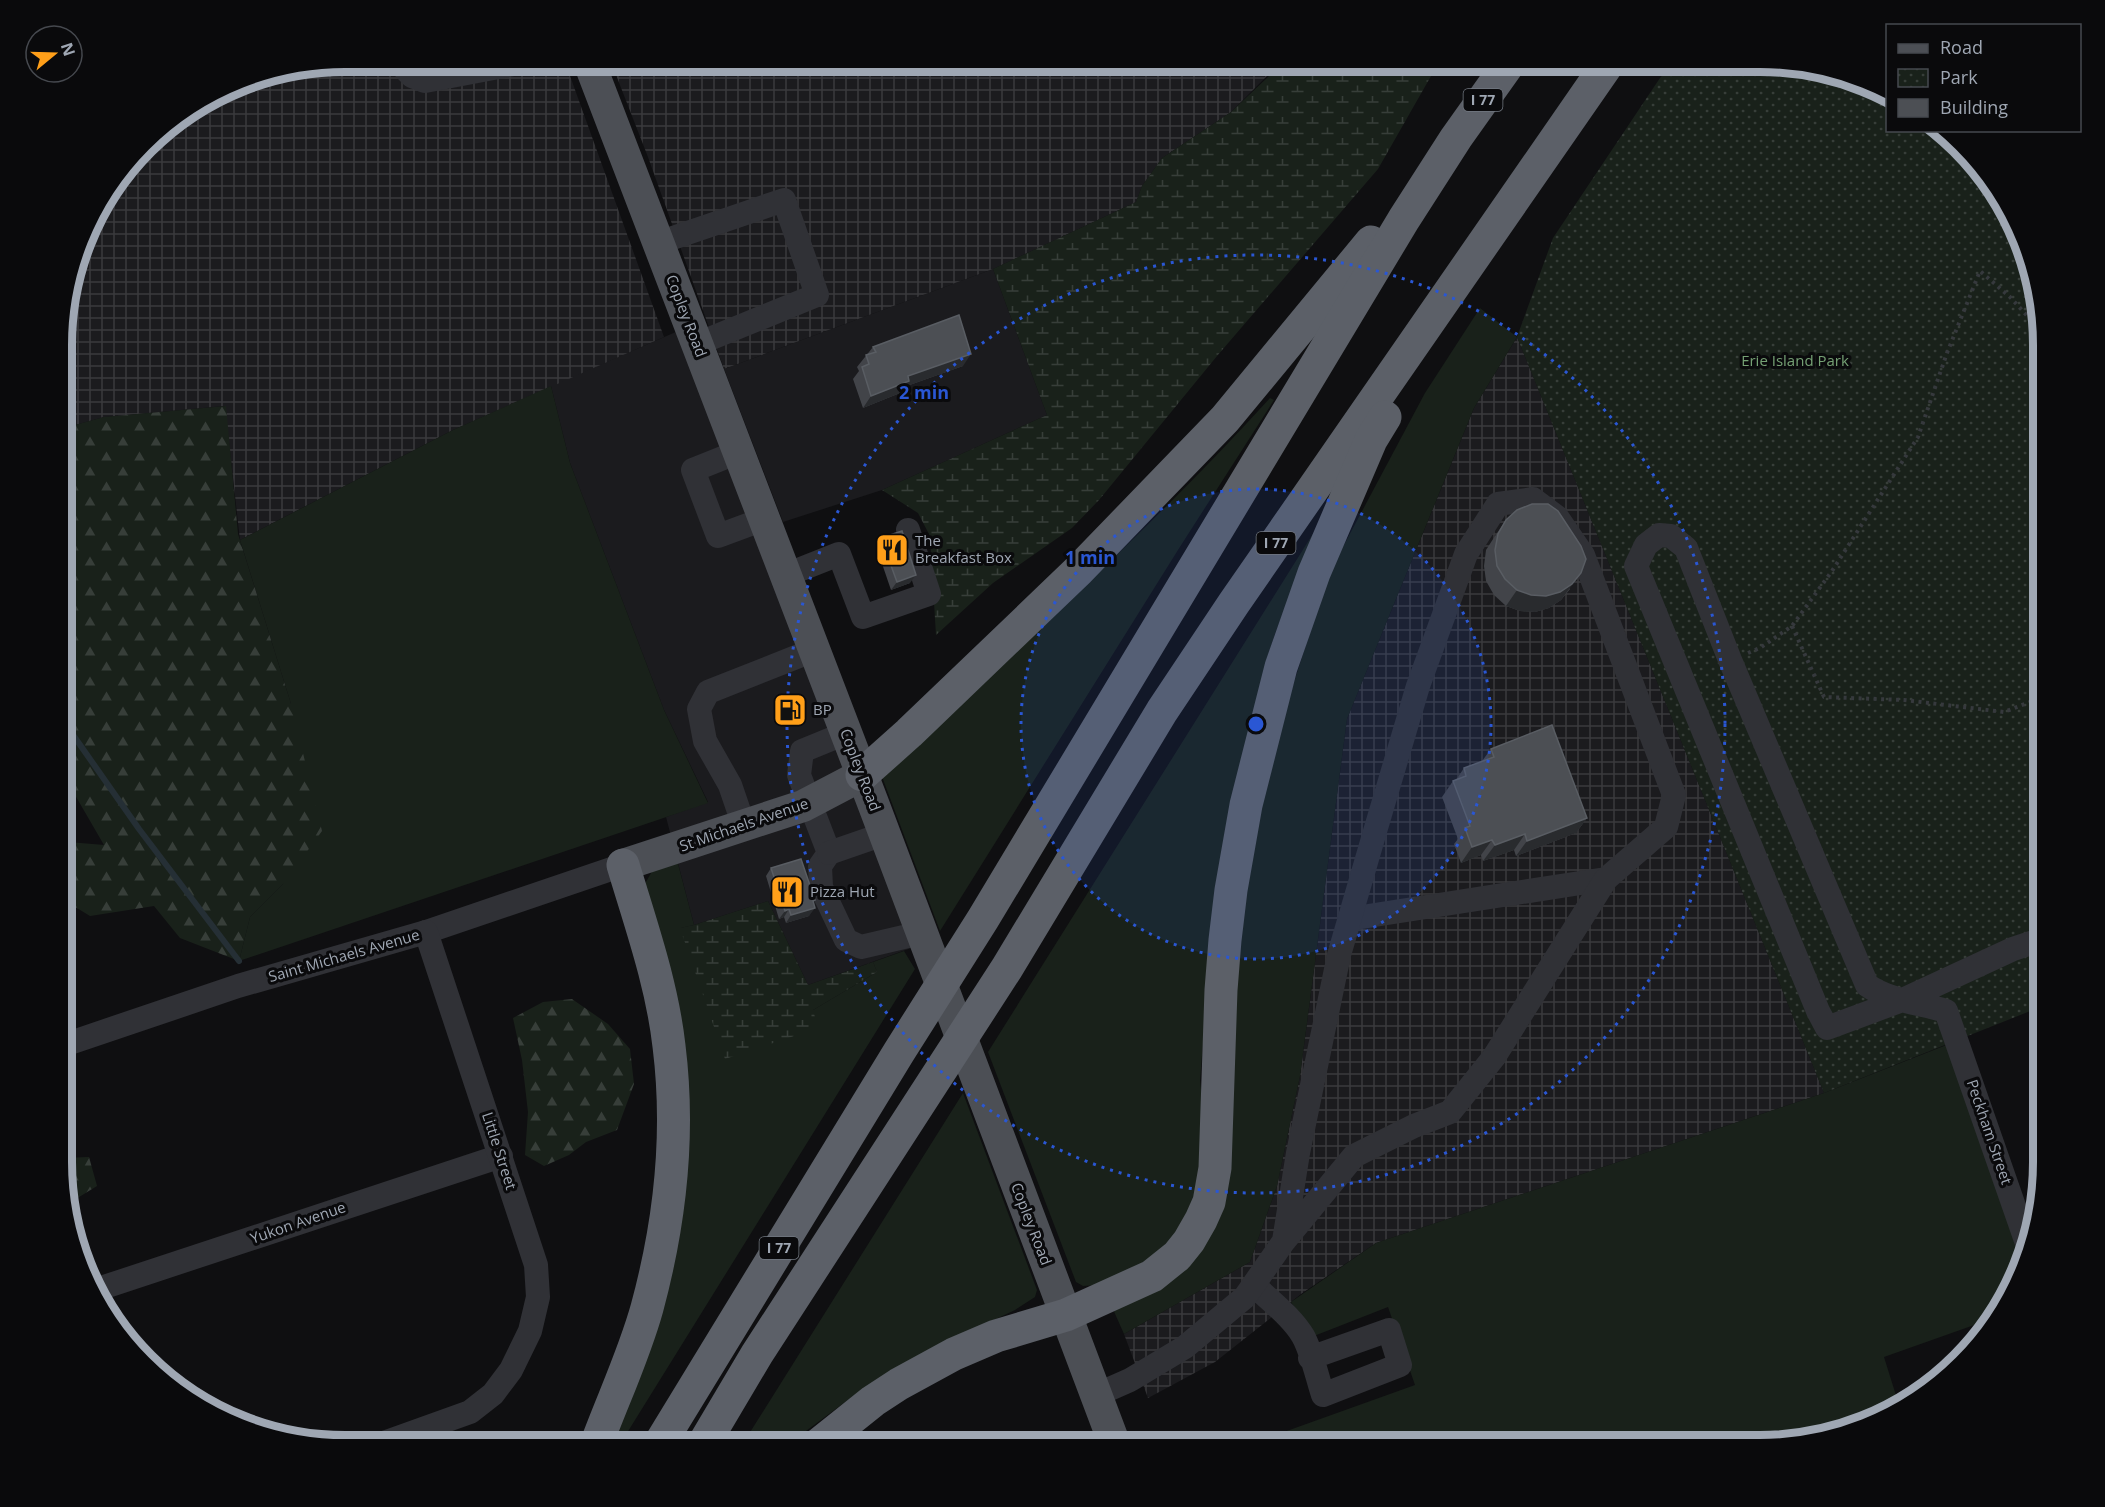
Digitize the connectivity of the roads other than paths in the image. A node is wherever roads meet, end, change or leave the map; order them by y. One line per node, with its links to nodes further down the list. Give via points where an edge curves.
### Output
1 (408, 72): 2 (street, via 425,81)
2 (472, 72)
3 (593, 72): 8 (main road, Copley Road)
4 (1503, 72): 7 (highway, I 77)
5 (1602, 72): 6 (highway, I 77)
6 (1563, 130): 34 (highway, via 1371,440 1314,573 1281,667 1246,805 1231,890 1221,990 1215,1168 1209,1202 1189,1241 1165,1267); 40 (highway, I 77, via 1175,692 1007,968 757,1354)
7 (1456, 138): 16 (highway, via 1225,419 1079,570); 39 (highway, I 77)
8 (658, 243): 9 (main road, Copley Road); 9 (street, via 784,200 817,295)
9 (697, 344): 10 (main road, Copley Road)
10 (738, 452): 11 (main road, Copley Road); 11 (street, via 693,470 718,536)
11 (764, 519): 13 (main road, Copley Road)
12 (908, 530): 13 (street, via 929,594 862,617 839,554)
13 (786, 575): 14 (main road, Copley Road)
14 (814, 650): 15 (main road, Copley Road); 18 (street, via 708,692 699,709 705,741 730,785)
15 (846, 733): 16 (main road, Copley Road); 17 (street, via 802,751 799,775)
16 (862, 775): 17 (main road, St Michaels Avenue); 19 (main road, Copley Road)
17 (809, 803): 18 (main road, St Michaels Avenue); 20 (street)
18 (744, 826): 21 (main road, St Michaels Avenue)
19 (884, 834): 20 (street); 25 (main road, Copley Road)
20 (829, 853): 25 (street, via 820,866 821,887 846,940 861,947)
21 (623, 865): 24 (street, Saint Michaels Avenue); 38 (highway, via 658,985 669,1045 672,1156 666,1222 646,1309)
22 (1606, 879): 23 (street); 23 (street, via 1666,827 1674,795 1583,555 1557,517 1533,500 1498,504 1466,554 1422,675); 31 (street, via 1494,1058 1449,1112 1354,1156)
23 (1350, 919): 31 (street, via 1298,1153)
24 (426, 932): 28 (street, Saint Michaels Avenue, via 238,986); 29 (street, Little Street)
25 (921, 933): 34 (main road, Copley Road)
26 (2033, 942): 27 (street)
27 (1905, 999): 27 (street, via 1878,993 1867,985 1686,548 1671,536 1659,535 1646,545 1636,566 1822,1020 1827,1028); 30 (street, Peckham Street, via 1946,1011)
28 (72, 1043)
29 (501, 1156): 33 (street, Yukon Avenue); 37 (street, Little Street, via 536,1266 535,1314 522,1350 494,1394 470,1412)
30 (2024, 1234)
31 (1284, 1241): 32 (street)
32 (1254, 1285): 35 (street, via 1291,1320 1304,1338); 36 (street, via 1185,1347)
33 (103, 1288)
34 (1066, 1315): 36 (main road, Copley Road); 41 (highway, via 996,1336 926,1368 873,1401)
35 (1310, 1358)
36 (1096, 1395): 42 (main road, Copley Road)
37 (406, 1435)
38 (600, 1435)
39 (665, 1435)
40 (709, 1435)
41 (830, 1435)
42 (1111, 1435)

